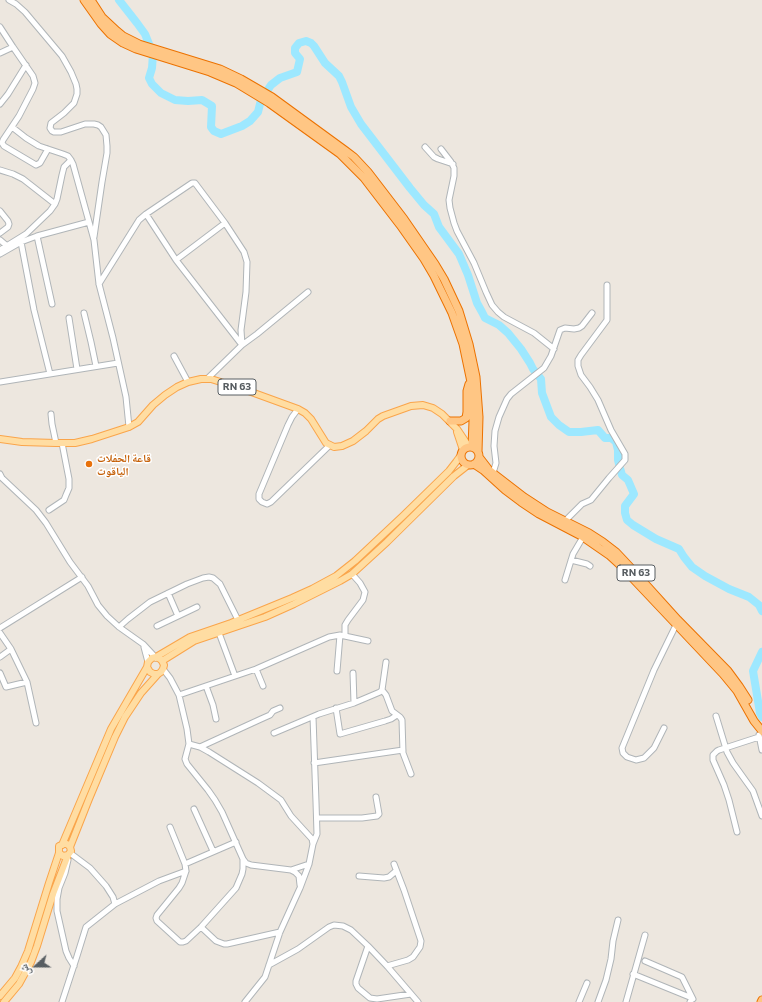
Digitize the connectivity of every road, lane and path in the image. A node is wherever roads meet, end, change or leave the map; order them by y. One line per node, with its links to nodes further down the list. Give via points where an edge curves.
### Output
1 (9, 0): 26 (street, via 30,18 62,56 78,89 74,103 51,123 52,131 61,132 94,124 101,127 106,135 107,153)
2 (84, 0): 5 (highway, via 110,34 123,43)
3 (91, 0): 5 (highway, via 102,17)
4 (0, 27): 6 (street)
5 (138, 46): 9 (highway, via 159,56 221,76)
6 (12, 47): 7 (street); 8 (street)
7 (0, 53)
8 (26, 65): 10 (street); 11 (street, via 35,79 35,86)
9 (270, 100): 49 (highway, via 349,162 400,225 424,259 449,307 463,344); 58 (highway, via 346,151 361,164 435,264 454,300 469,344 475,372 479,417)
10 (0, 104)
11 (12, 127): 13 (street, via 26,138); 13 (street, via 3,140 4,146 36,165)
12 (425, 147): 16 (street, via 438,159)
13 (48, 149): 15 (street)
14 (441, 150): 16 (street)
15 (71, 160): 18 (street, via 62,171); 21 (street)
16 (453, 164): 40 (street, via 450,208 457,231 489,298 501,315 522,326)
17 (0, 170): 18 (street, via 23,179)
18 (55, 204): 28 (street, via 26,234)
19 (0, 211): 23 (street, via 9,224)
20 (146, 214): 22 (street, via 194,183); 31 (street); 32 (street, via 139,220)
21 (89, 222): 24 (street); 26 (street)
22 (225, 223): 31 (street); 39 (street, via 244,252 247,262)
23 (0, 233)
24 (37, 236): 27 (street); 35 (street)
25 (0, 240): 28 (street)
26 (94, 240): 32 (street)
27 (21, 242): 30 (street); 45 (street)
28 (7, 246): 29 (street)
29 (0, 250)
30 (0, 254)
31 (176, 260): 39 (street)
32 (99, 284): 42 (street)
33 (607, 285): 63 (street, via 607,320 579,358 578,366 598,400 625,458 591,500 582,504)
34 (308, 292): 39 (street)
35 (52, 304)
36 (84, 313): 43 (street)
37 (592, 313): 40 (street, via 579,328 561,330)
38 (69, 318): 44 (street)
39 (242, 345): 46 (street)
40 (554, 349): 60 (street, via 544,368 505,402 494,436 496,463)
41 (174, 356): 48 (street)
42 (118, 363): 43 (street); 53 (street, via 126,397)
43 (96, 366): 44 (street)
44 (78, 370): 45 (street)
45 (50, 374): 47 (street)
46 (207, 379): 48 (main road, RN 63); 50 (main road, RN 63)
47 (0, 382)
48 (188, 382): 53 (main road, RN 63, via 165,395 138,422)
49 (471, 382): 52 (highway, via 467,390 466,418); 57 (highway, via 473,415)
50 (298, 409): 56 (main road, RN 63, via 311,419 326,443); 56 (street, via 288,424 258,494 259,499 267,504 271,502)
51 (51, 414): 55 (street)
52 (452, 423): 56 (main road, via 432,408 423,405 411,406 378,419 366,431 342,446); 57 (main road, via 461,433)
53 (129, 427): 55 (main road, RN 63, via 75,443)
54 (0, 439): 55 (main road, RN 63)
55 (59, 443): 62 (street, via 70,479 69,488 64,500)
56 (330, 445)
57 (466, 450): 58 (highway, via 474,448); 59 (highway, via 463,461); 66 (main road, via 449,471)
58 (478, 455): 59 (highway, via 477,461); 60 (highway, RN 63)
59 (471, 464): 64 (highway, via 483,470 529,508); 68 (main road, via 457,473)
60 (493, 473): 63 (highway, RN 63, via 524,497)
61 (0, 474): 69 (street, via 36,510)
62 (49, 510)
63 (565, 521): 111 (highway, RN 63, via 616,552 728,671 739,686)
64 (583, 537): 65 (street); 75 (highway, RN 63, via 621,566)
65 (571, 560): 67 (street); 70 (street)
66 (350, 566): 68 (main road); 74 (main road, via 312,589)
67 (590, 566)
68 (353, 572): 80 (main road, via 328,588 294,604); 81 (street, via 365,592 363,600 345,625)
69 (82, 577): 77 (street); 78 (street, via 98,605)
70 (565, 580)
71 (168, 593): 73 (street); 74 (street, via 203,578 213,578 220,584); 78 (street, via 150,602)
72 (197, 607): 73 (street)
73 (178, 616): 76 (street)
74 (238, 620): 86 (main road, via 190,637)
75 (676, 625): 110 (street, via 654,670 622,748 624,753 636,760 644,758 655,746); 111 (highway, RN 63, via 733,686)
76 (157, 626)
77 (0, 628)
78 (119, 628): 83 (street)
79 (0, 633): 84 (street)
80 (219, 633): 87 (main road, via 194,641); 96 (street)
81 (342, 635): 82 (street); 91 (street, via 329,637); 92 (street)
82 (368, 641)
83 (143, 644): 86 (street); 89 (street)
84 (11, 649): 85 (street); 97 (street)
85 (0, 657)
86 (156, 658): 87 (main road); 89 (main road, via 152,658)
87 (162, 661): 90 (main road)
88 (386, 662): 100 (street)
89 (148, 664): 95 (main road, via 150,672); 127 (main road, via 111,729)
90 (163, 669): 95 (main road); 101 (street)
91 (256, 669): 96 (street); 99 (street)
92 (337, 671)
93 (0, 673): 97 (street, via 6,687)
94 (353, 673): 102 (street)
95 (158, 674): 130 (main road, via 125,716)
96 (234, 676): 98 (street)
97 (27, 682): 109 (street)
98 (206, 686): 101 (street); 108 (street)
99 (263, 686)
100 (382, 690): 102 (street); 105 (street, via 392,711)
101 (179, 695): 113 (street)
102 (354, 703): 104 (street)
103 (280, 708): 114 (street)
104 (336, 708): 105 (street, via 340,734 392,719); 107 (street)
105 (397, 715): 116 (street, via 402,720)
106 (716, 716): 115 (street)
107 (313, 718): 112 (street); 118 (street)
108 (216, 719)
109 (36, 723)
110 (664, 728)
111 (761, 730): 115 (street); 117 (street)
112 (274, 733)
113 (189, 744): 114 (street); 126 (street, via 185,758 187,764 215,800)
114 (200, 747): 128 (street, via 281,800 291,816 312,839)
115 (725, 748): 122 (street, via 754,791); 125 (street, via 715,752 713,760 729,800)
116 (403, 750): 118 (street); 119 (street)
117 (762, 750)
118 (314, 763): 123 (street)
119 (412, 774)
120 (376, 797): 123 (street, via 379,814 377,816)
121 (194, 809): 129 (street)
122 (762, 816)
123 (317, 818): 128 (street, via 317,834)
124 (170, 827): 133 (street)
125 (737, 832)
126 (236, 842): 129 (street); 132 (street)
127 (62, 844): 130 (main road, via 67,844); 131 (main road, via 58,848)
128 (313, 844): 134 (street)
129 (213, 851): 133 (street)
130 (69, 853): 131 (main road, via 63,856); 141 (street, via 90,868 106,886); 149 (street, via 59,888 57,911 66,952); 156 (main road, via 31,962 19,984)
131 (59, 854): 154 (main road, via 21,968)
132 (243, 859): 136 (street, via 251,865); 143 (street, via 242,874 236,888)
133 (185, 864): 137 (street)
134 (309, 864): 136 (street); 140 (street)
135 (394, 864): 138 (street)
136 (291, 870): 140 (street, via 299,876)
137 (186, 871): 141 (street, via 159,881); 143 (street, via 179,888 156,918 180,942 186,941)
138 (396, 871): 139 (street, via 384,878); 150 (street, via 421,941 413,957)
139 (359, 876)
140 (300, 888): 144 (street)
141 (115, 904): 149 (street, via 86,927)
142 (618, 920): 161 (street, via 606,980)
143 (201, 927): 144 (street, via 216,941 224,944)
144 (280, 932): 148 (street)
145 (645, 935): 151 (street)
146 (368, 946): 148 (street, via 348,928 334,925); 150 (street); 153 (street, via 356,981 358,988 370,998 377,999)
147 (645, 961): 155 (street, via 682,977)
148 (269, 965): 158 (street, via 265,977)
149 (74, 966): 157 (street)
150 (387, 966): 153 (street)
151 (633, 974): 155 (street); 162 (street)
152 (587, 983): 160 (street)
153 (411, 994): 159 (street)
154 (0, 996)
155 (692, 1001)
156 (4, 1002)
157 (62, 1002)
158 (246, 1002)
159 (418, 1002)
160 (579, 1002)
161 (598, 1002)
162 (626, 1002)

